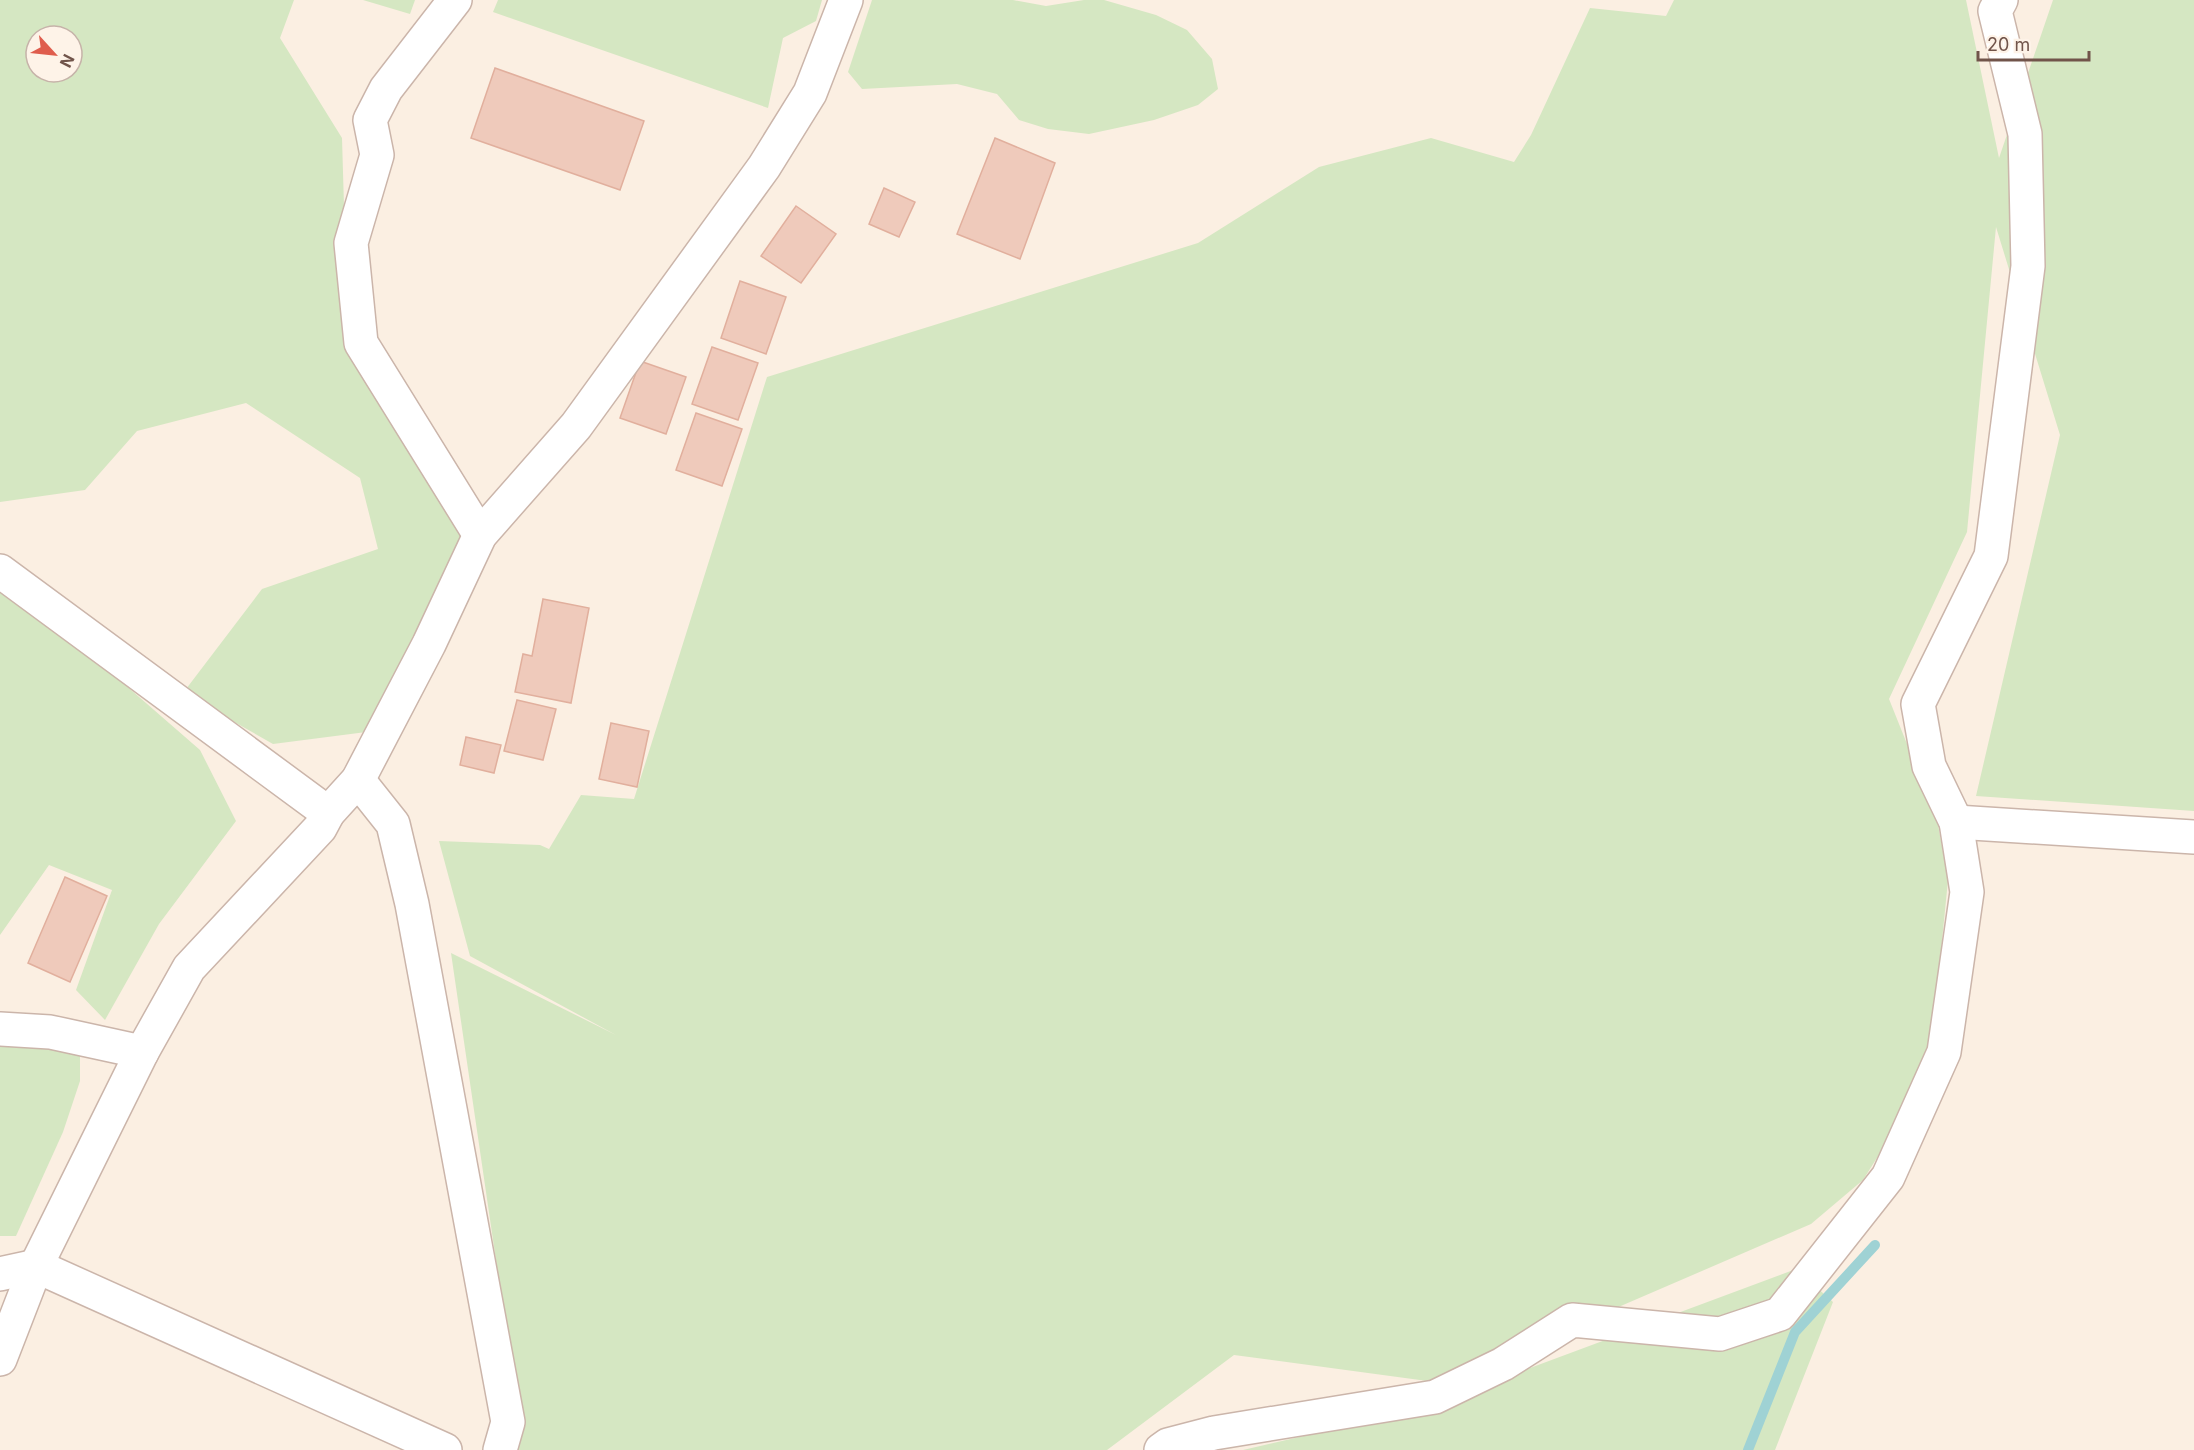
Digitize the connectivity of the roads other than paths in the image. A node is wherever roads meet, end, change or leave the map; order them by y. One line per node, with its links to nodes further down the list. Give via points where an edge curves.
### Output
1 (455, 0): 4 (street, via 386,89 370,120 377,155 351,243 361,343)
2 (846, 0): 4 (street, via 810,93 764,167 576,426)
3 (2001, 0): 8 (street, via 1995,11 2025,134 2028,266 1991,556 1918,704 1929,766)
4 (480, 535): 6 (street)
5 (0, 571): 7 (street)
6 (358, 780): 7 (street); 16 (street, via 393,824 412,904 508,1422)
7 (328, 813): 11 (street, via 320,828 189,968)
8 (1956, 822): 9 (street); 17 (street, via 1967,892 1944,1052 1888,1177 1780,1314 1720,1334 1572,1320 1503,1364 1435,1397 1214,1433)
9 (2194, 837)
10 (0, 1029): 11 (street, via 50,1032)
11 (142, 1052): 12 (street)
12 (36, 1266): 13 (street); 14 (street); 15 (street)
13 (0, 1274)
14 (0, 1359)
15 (446, 1450)
16 (500, 1450)
17 (1161, 1450)

